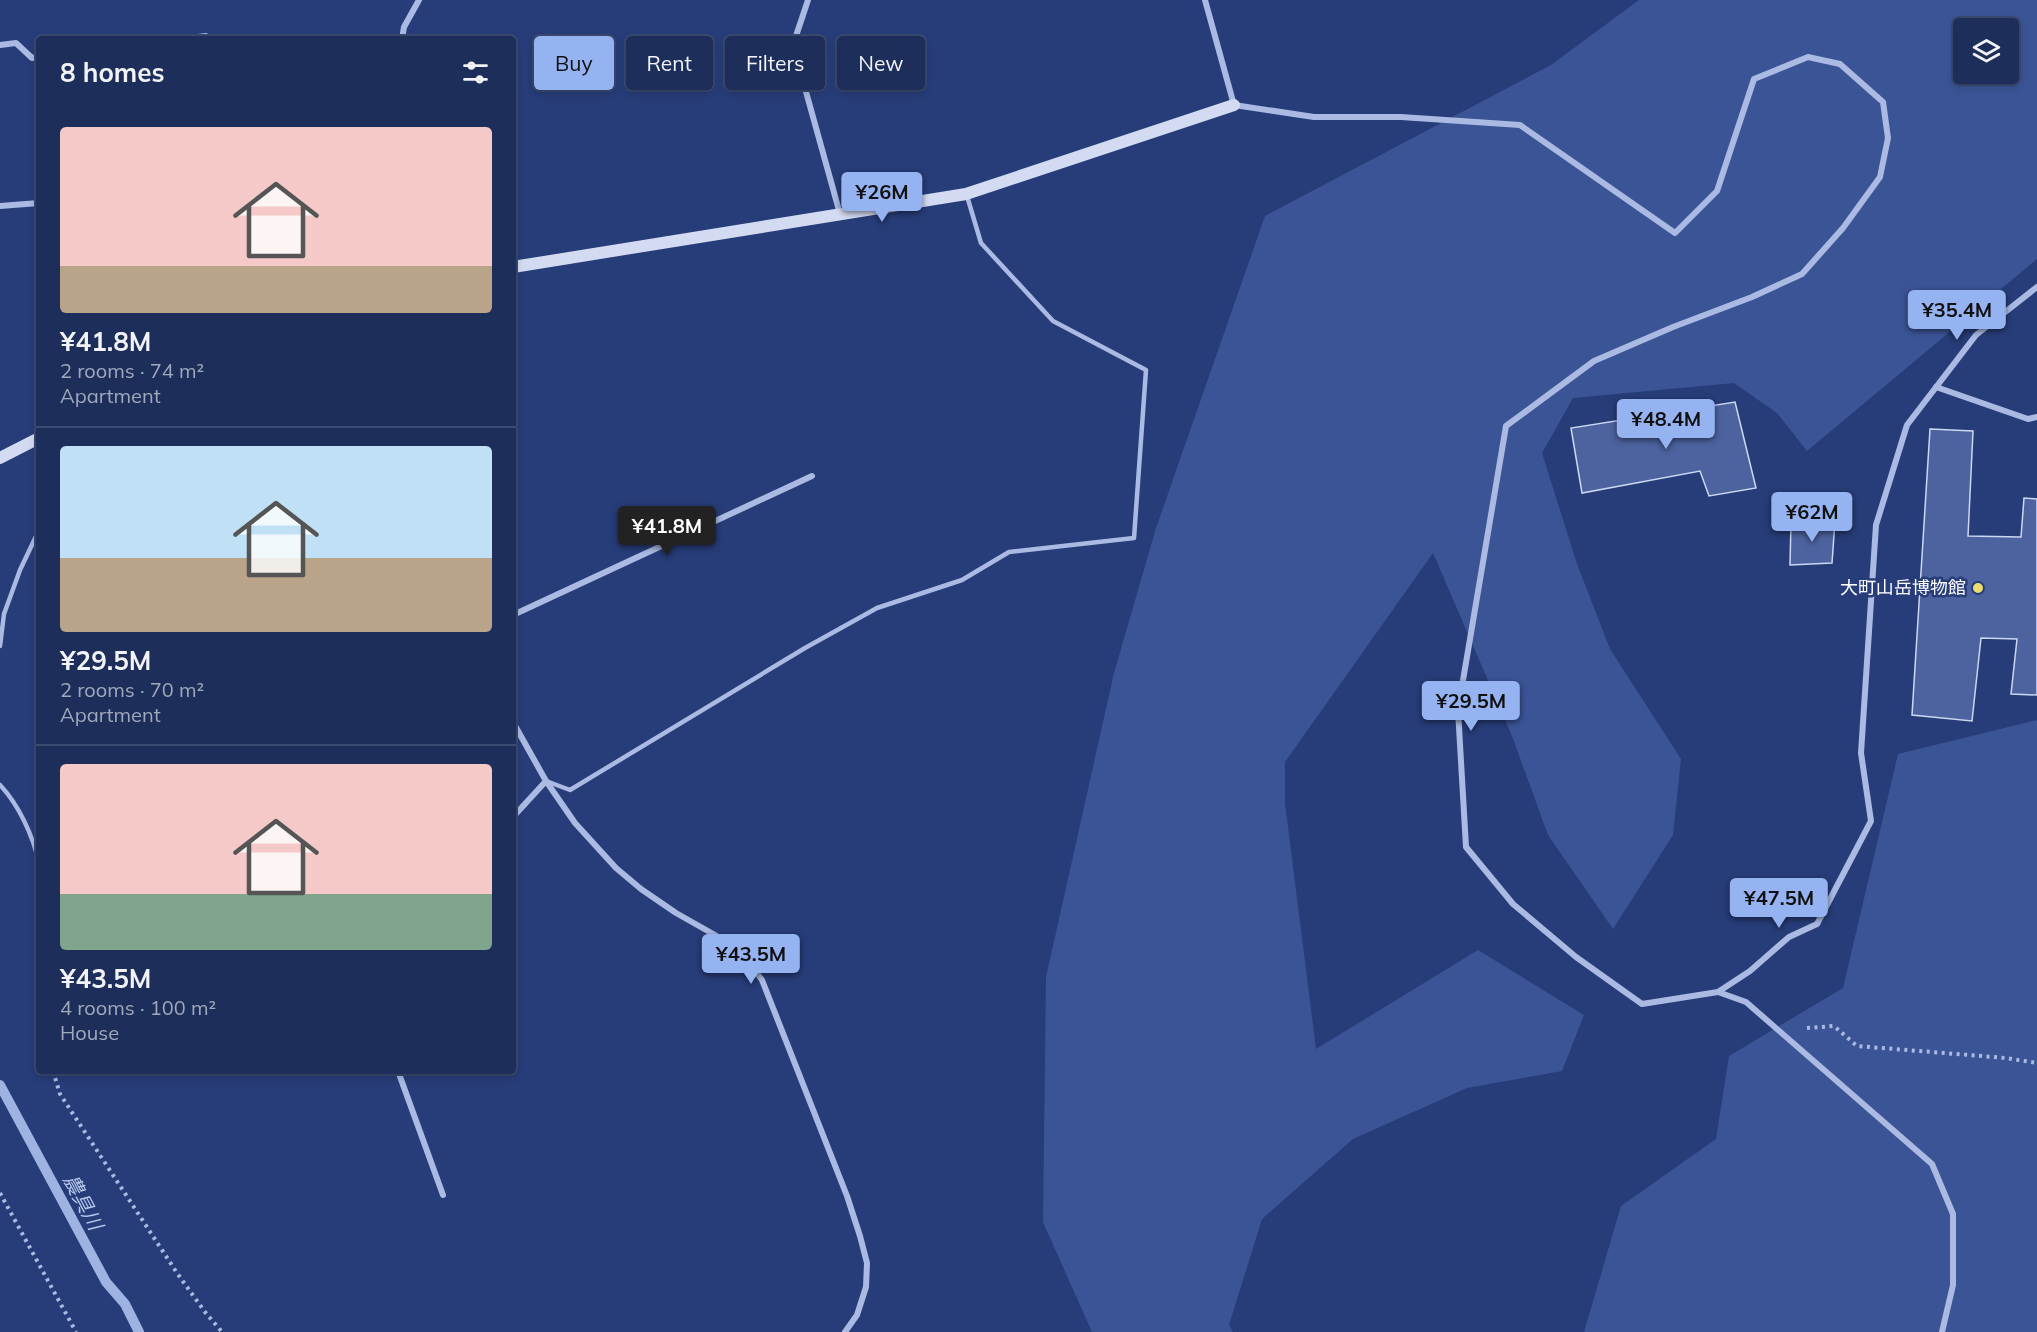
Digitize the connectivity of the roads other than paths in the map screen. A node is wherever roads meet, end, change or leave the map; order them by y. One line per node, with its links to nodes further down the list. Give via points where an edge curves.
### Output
1 (419, 0): 4 (street)
2 (808, 0): 11 (street, via 793,45)
3 (1205, 0): 7 (street)
4 (402, 36)
5 (0, 45): 6 (street, via 16,43)
6 (36, 57)
7 (1234, 105): 8 (street); 27 (street, via 1314,117 1401,117 1520,125 1675,233 1717,190 1754,79 1808,57 1840,64 1883,102 1888,138 1880,177 1844,228 1802,274 1594,361 1506,426 1458,710 1466,847 1513,904 1576,957 1642,1004)
8 (966, 194): 11 (street); 23 (lane, via 981,243 1053,321 1146,370 1134,538 1009,552 962,580 877,608 570,790)
9 (36, 203): 10 (street)
10 (0, 206)
11 (840, 214): 12 (street)
12 (516, 267)
13 (2037, 287): 14 (street, via 1976,336)
14 (1936, 387): 15 (street, via 2028,419); 27 (street, via 1907,425 1876,525 1861,753 1871,821 1817,924 1789,937)
15 (2037, 417)
16 (36, 440): 17 (street)
17 (0, 458)
18 (812, 476): 20 (street)
19 (36, 536): 21 (lane, via 4,614)
20 (516, 614)
21 (0, 646)
22 (516, 727): 23 (street)
23 (546, 781): 25 (street); 30 (street, via 575,823 616,868 676,913 738,948 762,980 847,1196 867,1263 866,1287 856,1316)
24 (0, 784): 26 (lane)
25 (516, 814)
26 (36, 850)
27 (1718, 992): 31 (street, via 1746,1002 1932,1164 1953,1214 1953,1285)
28 (399, 1074): 29 (street)
29 (443, 1195)
30 (845, 1332)
31 (1942, 1332)

